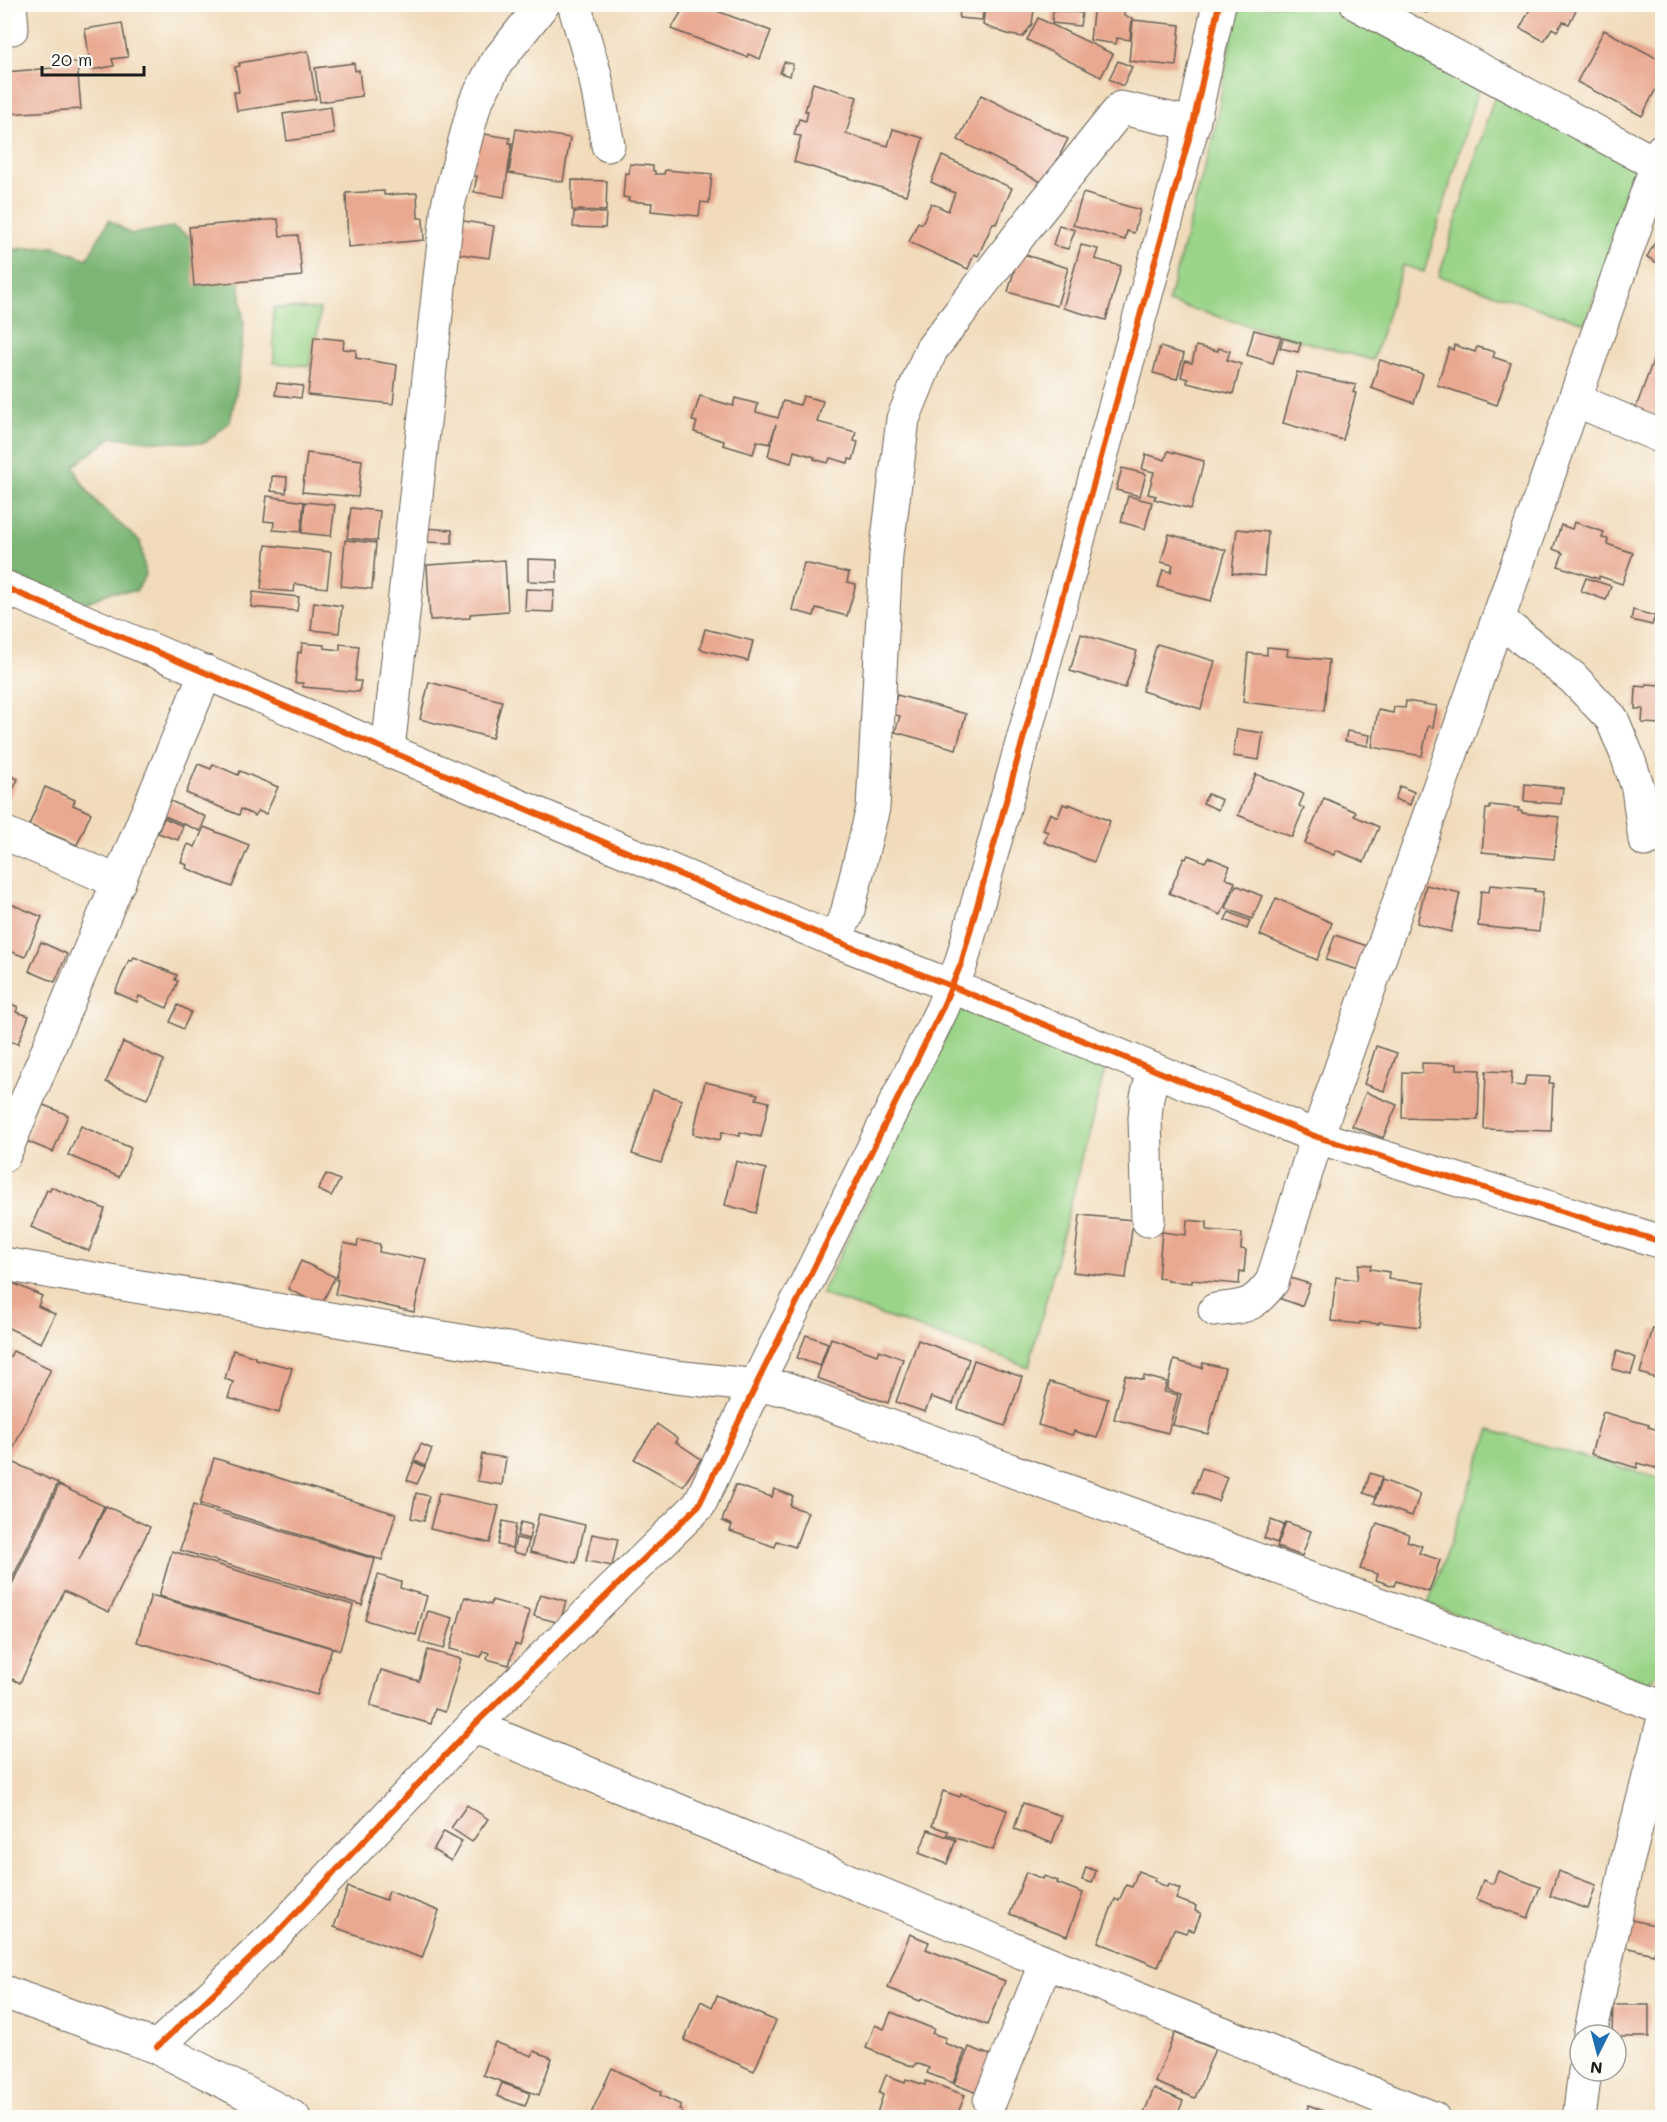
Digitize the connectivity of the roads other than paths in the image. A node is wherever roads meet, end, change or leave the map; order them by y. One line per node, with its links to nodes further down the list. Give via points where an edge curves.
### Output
1 (543, 4): 13 (street, via 496,63 475,103 448,205)
2 (574, 4): 6 (street, via 595,75)
3 (1219, 4): 5 (street)
4 (1357, 4): 7 (street)
5 (1193, 124): 17 (street, via 1121,108 931,350 903,419 886,555 873,808 847,914); 18 (street, via 964,952)
6 (608, 145)
7 (1661, 160): 8 (street)
8 (1576, 400): 9 (street); 11 (street)
9 (1662, 437)
10 (4, 587): 12 (street)
11 (1498, 620): 15 (street, via 1574,678 1612,719 1628,755); 20 (street)
12 (206, 672): 13 (street); 16 (street)
13 (388, 750): 17 (street)
14 (4, 833): 16 (street)
15 (1654, 837)
16 (118, 882): 21 (street)
17 (834, 940): 18 (street)
18 (951, 986): 19 (street); 26 (street)
19 (1155, 1070): 20 (street); 22 (street, via 1145,1118)
20 (1317, 1137): 23 (street); 25 (street, via 1272,1282 1259,1299 1244,1306)
21 (4, 1155)
22 (1148, 1220)
23 (1662, 1242)
24 (4, 1264): 26 (street, via 675,1377)
25 (1215, 1310)
26 (756, 1385): 27 (street, via 787,1389); 28 (street, via 699,1505)
27 (1662, 1707)
28 (473, 1726): 31 (street); 34 (street, via 273,1937)
29 (1662, 1726): 30 (street)
30 (1650, 1823): 33 (street)
31 (1046, 1962): 36 (street); 38 (street)
32 (4, 1992): 34 (street)
33 (1593, 2023)
34 (157, 2047): 37 (street)
35 (1583, 2083): 39 (street)
36 (990, 2101)
37 (294, 2118)
38 (1433, 2118)
39 (1579, 2118)

